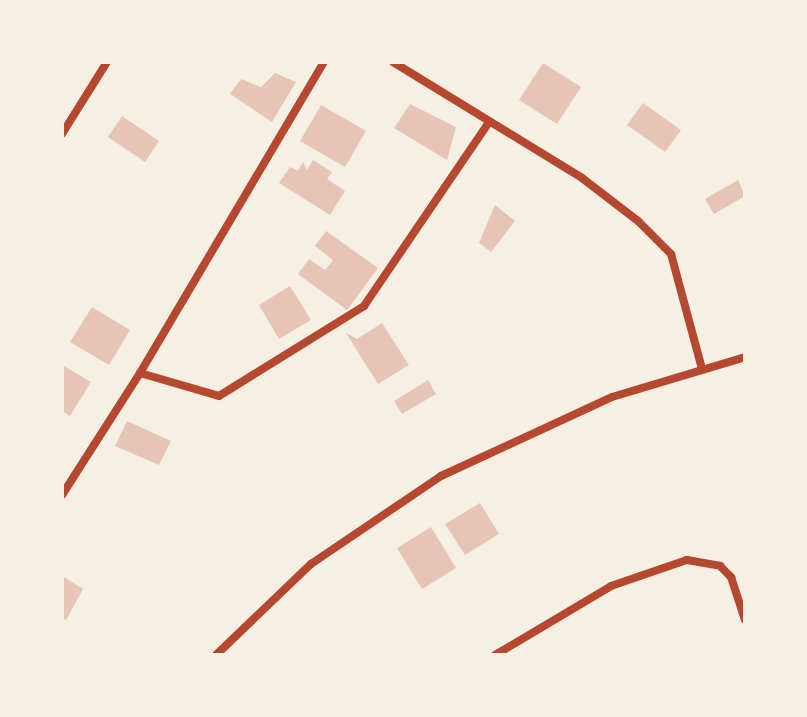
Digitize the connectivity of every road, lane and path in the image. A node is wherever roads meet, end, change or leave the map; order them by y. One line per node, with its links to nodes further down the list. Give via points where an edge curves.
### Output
1 (107, 62): 5 (street)
2 (324, 62): 8 (street)
3 (393, 62): 4 (street)
4 (489, 122): 7 (street, via 605,193 671,254); 8 (street, via 364,306 219,396)
5 (62, 134)
6 (745, 357): 7 (street)
7 (702, 369): 11 (street, via 612,397 441,476 311,564)
8 (140, 373): 9 (street)
9 (62, 495)
10 (745, 620): 12 (street, via 731,577 720,566 687,560 611,586)
11 (216, 655)
12 (495, 655)

